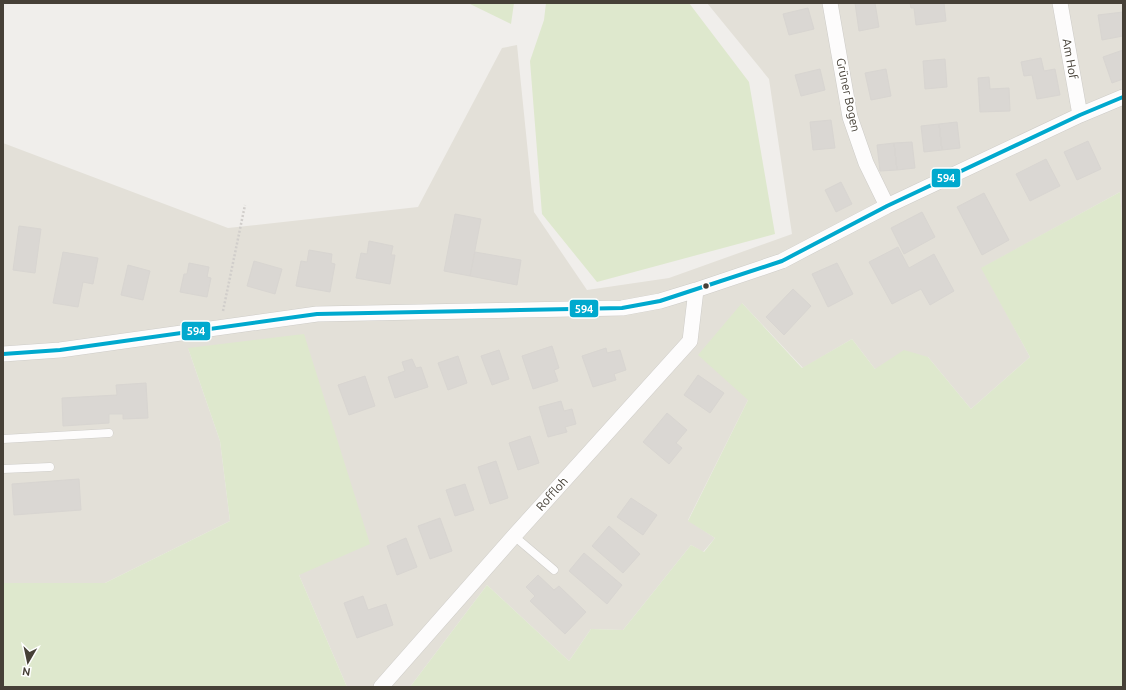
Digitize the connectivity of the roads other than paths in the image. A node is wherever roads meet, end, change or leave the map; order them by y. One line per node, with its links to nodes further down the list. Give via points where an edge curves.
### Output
1 (830, 3): 5 (street, Grüner Bogen, via 850,117 866,163)
2 (1060, 3): 4 (street, Am Hof)
3 (1123, 97): 4 (street)
4 (1080, 115): 5 (street)
5 (887, 206): 6 (street, via 782,261)
6 (696, 290): 7 (street, via 660,301 622,308 317,314 60,350); 12 (street, Roffloh, via 690,341)
7 (3, 354)
8 (108, 433): 9 (lane)
9 (3, 439)
10 (50, 467): 11 (lane)
11 (3, 469)
12 (514, 536): 13 (lane); 14 (street, Roffloh)
13 (554, 570)
14 (381, 687)

